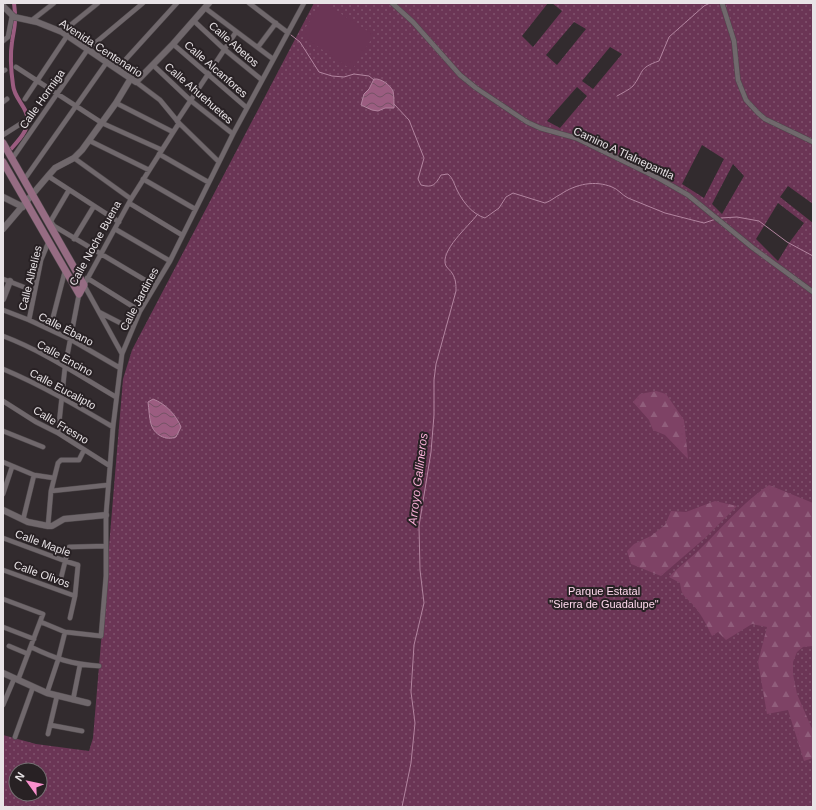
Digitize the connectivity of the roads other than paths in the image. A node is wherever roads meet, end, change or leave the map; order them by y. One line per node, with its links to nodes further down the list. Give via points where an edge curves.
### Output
1 (54, 3): 13 (street)
2 (98, 3): 18 (street)
3 (143, 3): 22 (street, Calle Hormiga)
4 (177, 3): 28 (street)
5 (209, 3): 11 (street)
6 (249, 3): 15 (street)
7 (392, 3): 79 (street, Camino A Tlalnepantla, via 476,88 527,122 576,138 660,178 688,195 753,248)
8 (722, 3): 46 (street, via 734,41 738,80 746,100 765,119)
9 (301, 4): 17 (street, Calle Jardines)
10 (4, 7): 12 (street)
11 (204, 8): 14 (street); 16 (street)
12 (12, 16): 13 (street, Avenida Centenario); 19 (street, via 8,36)
13 (31, 21): 18 (street, Avenida Centenario)
14 (194, 21): 20 (street); 23 (street, Calle Abetos)
15 (276, 23): 17 (street); 21 (street)
16 (236, 32): 21 (street); 23 (street, Calle Noche Buena)
17 (287, 32): 24 (street, Calle Jardines)
18 (65, 34): 22 (street, Avenida Centenario); 32 (street)
19 (3, 42)
20 (173, 44): 26 (street); 29 (street, Calle Alcanfores)
21 (258, 48): 24 (street)
22 (88, 49): 25 (street, Avenida Centenario); 33 (street, Calle Hormiga)
23 (224, 49): 29 (street, Calle Noche Buena); 31 (street, Calle Abetos)
24 (273, 59): 31 (street, Calle Jardines)
25 (107, 62): 28 (street, Avenida Centenario); 37 (street)
26 (153, 65): 30 (street); 35 (street, Calle Ahuehuetes)
27 (16, 67): 32 (street)
28 (117, 69): 30 (street, Avenida Centenario)
29 (208, 74): 35 (street, Calle Noche Buena); 38 (street, Calle Alcanfores)
30 (134, 80): 36 (street); 40 (street, Avenida Centenario, via 160,100)
31 (262, 80): 38 (street, Calle Jardines)
32 (37, 81): 33 (street); 34 (street)
33 (56, 93): 37 (street); 50 (street, Calle Hormiga)
34 (25, 99)
35 (190, 100): 40 (street, Calle Noche Buena); 43 (street, Calle Ahuehuetes)
36 (116, 103): 41 (street); 42 (street)
37 (76, 106): 41 (street); 56 (street)
38 (247, 108): 43 (street, Calle Jardines)
39 (25, 121): 44 (street)
40 (178, 122): 42 (street, Calle Noche Buena); 52 (street, Avenida Centenario)
41 (102, 123): 45 (street); 48 (street)
42 (173, 132): 48 (street, Calle Noche Buena)
43 (233, 134): 52 (street, Calle Jardines)
44 (3, 135)
45 (90, 141): 49 (street); 53 (street)
46 (813, 142)
47 (3, 143): 50 (main road)
48 (160, 152): 53 (street, Calle Noche Buena); 57 (street)
49 (74, 158): 54 (street, via 55,168); 61 (street)
50 (12, 159): 56 (main road)
51 (3, 162): 62 (main road)
52 (219, 162): 57 (street, Calle Jardines)
53 (149, 170): 55 (street, Calle Noche Buena)
54 (48, 176): 58 (street); 59 (street)
55 (143, 179): 61 (street, Calle Noche Buena); 64 (street)
56 (24, 180): 59 (main road)
57 (208, 182): 64 (street, Calle Jardines)
58 (69, 190): 63 (street); 69 (street, via 51,222)
59 (32, 195): 62 (street); 76 (main road)
60 (3, 197): 62 (street)
61 (130, 201): 65 (street, Calle Noche Buena); 68 (street)
62 (24, 205): 66 (street); 70 (main road)
63 (94, 206): 65 (street); 69 (street)
64 (195, 209): 68 (street, Calle Jardines)
65 (119, 222): 67 (street, Calle Noche Buena)
66 (3, 229)
67 (115, 229): 71 (street, Calle Noche Buena); 72 (street)
68 (182, 235): 72 (street, Calle Jardines)
69 (74, 239): 71 (street)
70 (49, 241): 73 (main road); 78 (street, Calle Alhelíes, via 41,260)
71 (100, 254): 76 (street, Calle Noche Buena); 77 (street)
72 (170, 261): 77 (street, Calle Jardines)
73 (65, 270): 80 (main road); 86 (street)
74 (3, 279): 75 (street)
75 (10, 281): 78 (street); 81 (street)
76 (85, 282): 80 (main road, Calle Noche Buena); 83 (street); 84 (street)
77 (155, 286): 83 (street, Calle Jardines)
78 (34, 290): 85 (street, Calle Alhelíes)
79 (813, 292)
80 (79, 294): 89 (street, Calle Noche Buena)
81 (3, 299)
82 (3, 310): 85 (street, Calle Ébano)
83 (140, 311): 87 (street, Calle Jardines)
84 (99, 312): 87 (street); 90 (street)
85 (29, 320): 86 (street, Calle Ébano)
86 (50, 329): 89 (street, Calle Ébano)
87 (132, 329): 90 (street, Calle Jardines)
88 (3, 336): 91 (street, Calle Encino)
89 (70, 339): 91 (street, Calle Noche Buena); 92 (street, Calle Ébano)
90 (122, 354): 92 (street, Calle Jardines)
91 (65, 367): 94 (street, Calle Noche Buena); 95 (street, Calle Encino)
92 (120, 368): 95 (street, Calle Jardines)
93 (3, 369): 94 (street, Calle Eucalipto)
94 (61, 397): 97 (street, Calle Eucalipto); 99 (street, Calle Noche Buena)
95 (116, 398): 97 (street, Calle Jardines)
96 (3, 401): 99 (street, Calle Fresno)
97 (113, 427): 103 (street, Calle Jardines)
98 (3, 430): 100 (street)
99 (58, 433): 101 (street, Calle Fresno)
100 (43, 447)
101 (84, 450): 103 (street, Calle Fresno); 106 (street, via 79,460 59,461)
102 (3, 462): 104 (street)
103 (110, 466): 107 (street, Calle Jardines)
104 (12, 467): 105 (street); 109 (street)
105 (34, 474): 106 (street); 112 (street)
106 (54, 478): 108 (street)
107 (108, 485): 108 (street); 111 (street, Calle Jardines)
108 (52, 491): 113 (street)
109 (3, 494)
110 (3, 510): 112 (street)
111 (106, 515): 113 (street, via 64,519); 115 (street, Calle Jardines)
112 (23, 520): 113 (street)
113 (48, 526)
114 (3, 538): 116 (street, Calle Maple)
115 (106, 546): 116 (street, via 69,547); 124 (street, Calle Jardines, via 101,636)
116 (65, 561): 118 (street); 119 (street, Calle Maple, via 78,565)
117 (3, 570): 119 (street, Calle Olivos)
118 (60, 582)
119 (75, 596): 121 (street)
120 (3, 599): 122 (street, via 43,614)
121 (70, 618)
122 (41, 622): 124 (street); 125 (street)
123 (3, 627): 125 (street)
124 (65, 632): 129 (street)
125 (34, 639): 127 (street)
126 (9, 646): 128 (street)
127 (31, 647): 128 (street); 129 (street)
128 (28, 654): 133 (street)
129 (58, 660): 130 (street); 135 (street)
130 (80, 665): 131 (street); 137 (street)
131 (99, 666)
132 (3, 673): 133 (street)
133 (16, 680): 134 (street); 139 (street)
134 (33, 687): 135 (street); 143 (street)
135 (47, 693): 136 (street)
136 (57, 696): 137 (street); 140 (street)
137 (73, 700): 138 (street)
138 (88, 703)
139 (3, 705)
140 (50, 725): 141 (street); 142 (street)
141 (82, 731)
142 (48, 734)
143 (15, 737)

